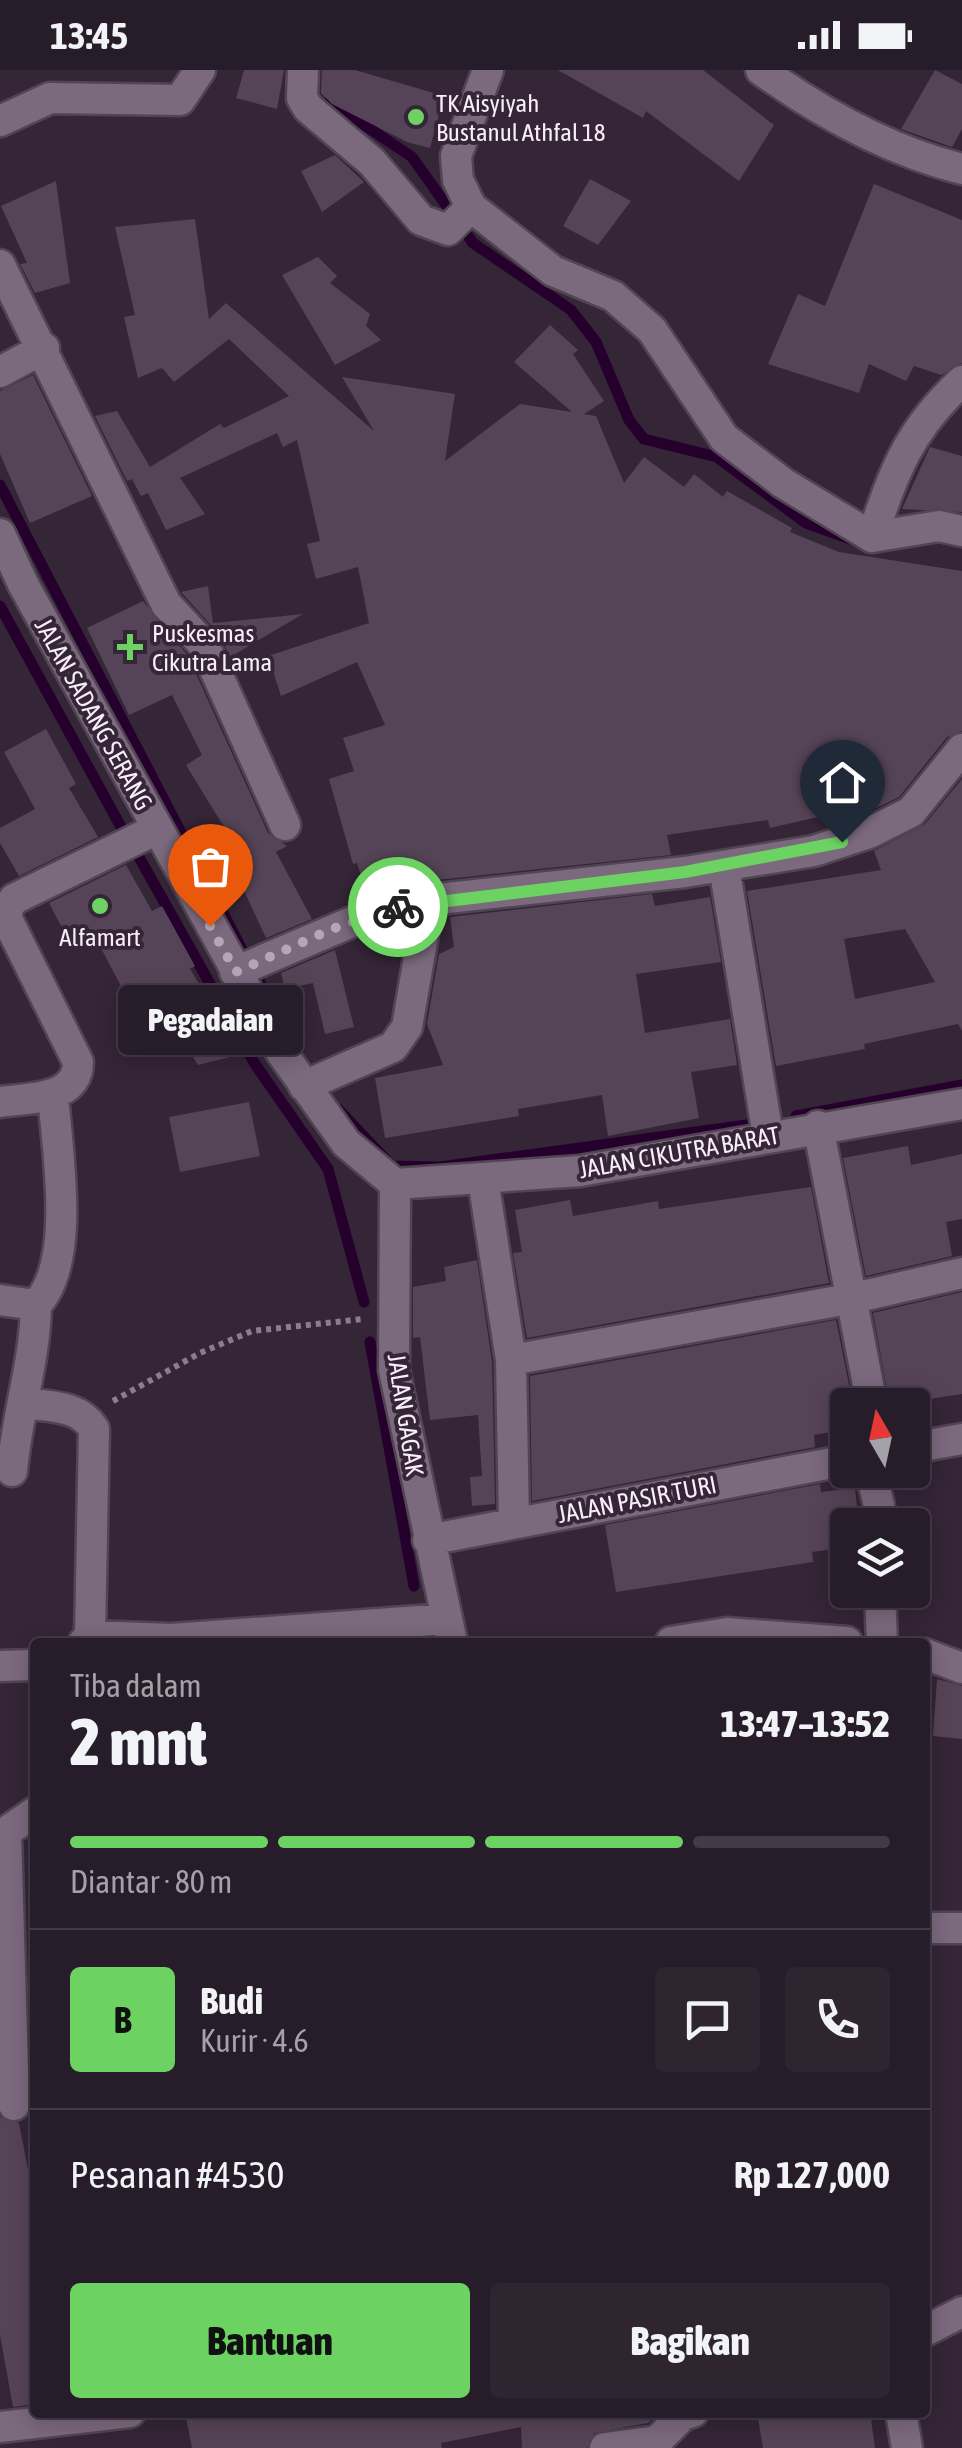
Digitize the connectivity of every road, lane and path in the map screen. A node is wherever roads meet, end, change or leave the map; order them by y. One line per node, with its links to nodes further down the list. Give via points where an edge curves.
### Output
1 (200, 70): 5 (street, via 180,100 50,98)
2 (303, 70): 7 (street, via 308,108 372,162 421,220 448,230)
3 (488, 70): 7 (street, via 456,156)
4 (761, 70): 6 (street, via 815,108)
5 (0, 121)
6 (962, 169)
7 (471, 207): 14 (street, via 552,271 613,296 652,330 724,438)
8 (0, 264): 9 (street)
9 (44, 348): 10 (street); 17 (street, via 166,604 204,645)
10 (0, 372)
11 (962, 381): 14 (street, via 927,413 893,475)
12 (962, 530): 14 (street, via 940,526)
13 (0, 534): 15 (street, JALAN SADANG SERANG)
14 (872, 536)
15 (12, 585): 18 (street, JALAN SADANG SERANG)
16 (962, 749): 19 (street, via 911,812 870,833 814,851)
17 (285, 825)
18 (157, 829): 21 (street, JALAN SADANG SERANG); 23 (street, via 7,908 78,1062 74,1083)
19 (724, 866): 20 (street); 27 (street)
20 (429, 900): 21 (street, via 373,913); 22 (street, via 407,1027 394,1047)
21 (236, 972): 22 (street, JALAN SADANG SERANG)
22 (304, 1086): 29 (street, JALAN SADANG SERANG, via 346,1144)
23 (52, 1094): 24 (street); 33 (street, via 61,1228 51,1290)
24 (0, 1102)
25 (962, 1104): 26 (street, JALAN CIKUTRA BARAT)
26 (818, 1126): 27 (street, JALAN CIKUTRA BARAT); 31 (street)
27 (768, 1136): 28 (street, JALAN CIKUTRA BARAT, via 580,1170)
28 (483, 1178): 29 (street, JALAN CIKUTRA BARAT); 35 (street)
29 (394, 1184): 34 (street, JALAN GAGAK)
30 (962, 1274): 31 (street)
31 (854, 1298): 35 (street); 36 (street)
32 (0, 1300): 33 (street)
33 (36, 1305): 37 (street)
34 (394, 1316): 38 (path, via 252,1331); 44 (street, JALAN GAGAK, via 394,1370)
35 (511, 1360): 43 (street)
36 (869, 1388)
37 (24, 1403): 38 (street); 42 (street)
38 (86, 1416): 47 (street, via 94,1429)
39 (962, 1439): 40 (street)
40 (930, 1445)
41 (830, 1463): 43 (street, JALAN PASIR TURI)
42 (12, 1471)
43 (514, 1522): 44 (street, JALAN PASIR TURI)
44 (428, 1540): 46 (street, JALAN GAGAK)
45 (881, 1608): 51 (street)
46 (449, 1631): 48 (street)
47 (87, 1638)
48 (239, 1638)
49 (696, 1638): 50 (street)
50 (793, 1638)
51 (882, 1638)
52 (930, 1656): 55 (street)
53 (30, 1665): 54 (street)
54 (0, 1666)
55 (962, 1668)
56 (30, 1815): 59 (street, via 6,1832)
57 (930, 1928): 58 (street)
58 (962, 1928)
59 (16, 2105)
60 (962, 2312): 61 (street)
61 (930, 2328)
62 (78, 2418): 65 (street)
63 (680, 2418): 66 (street, via 657,2441)
64 (902, 2418): 67 (street)
65 (0, 2427)
66 (606, 2448)
67 (907, 2448)

